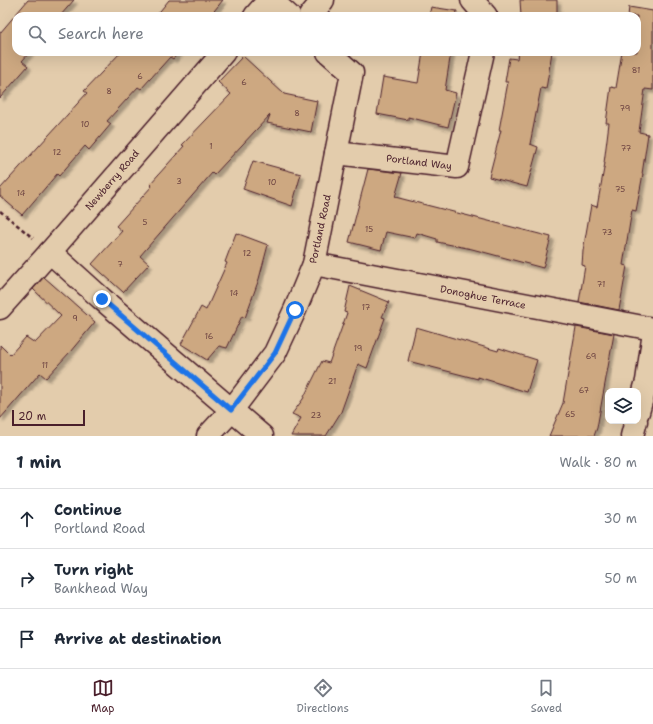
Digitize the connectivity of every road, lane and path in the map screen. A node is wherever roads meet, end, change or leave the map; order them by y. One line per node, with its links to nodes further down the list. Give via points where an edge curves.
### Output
1 (270, 0): 4 (street); 5 (street)
2 (323, 0): 6 (street)
3 (472, 0): 7 (street)
4 (259, 12)
5 (284, 12)
6 (313, 12)
7 (482, 12)
8 (221, 56): 13 (street, Newberry Road)
9 (333, 56): 11 (street, Portland Road, via 352,73)
10 (482, 56): 11 (street, Portland Way, via 456,167)
11 (336, 152): 14 (street, Portland Road)
12 (0, 211): 13 (path)
13 (50, 252): 15 (street, Newberry Road); 19 (street)
14 (314, 264): 16 (street, Donoghue Terrace); 19 (street, Portland Road, via 275,353)
15 (0, 308)
16 (653, 329)
17 (653, 339): 18 (street, via 647,381)
18 (641, 402)
19 (231, 410): 21 (street, Portland Road); 22 (street)
20 (635, 424): 23 (street)
21 (208, 436)
22 (262, 436)
23 (632, 436)

